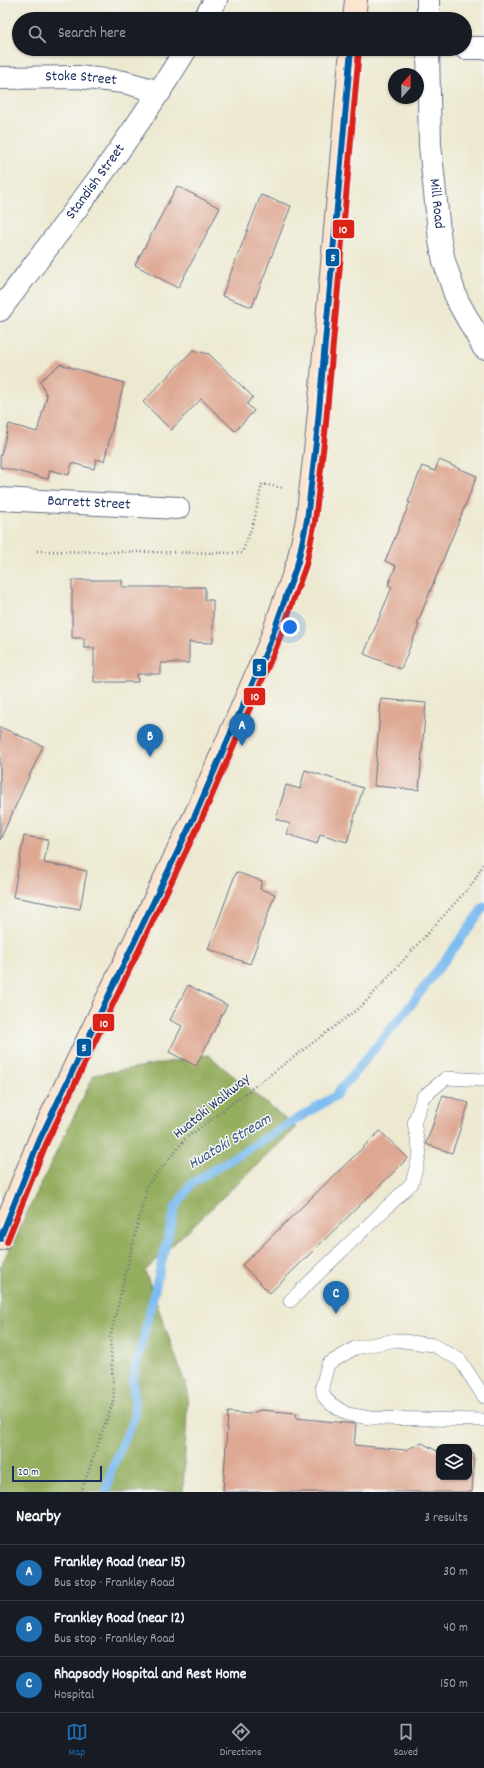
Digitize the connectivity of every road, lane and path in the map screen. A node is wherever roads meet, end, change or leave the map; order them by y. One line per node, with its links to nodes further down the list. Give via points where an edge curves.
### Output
1 (216, 0): 4 (street)
2 (356, 0): 5 (street)
3 (428, 0): 6 (street)
4 (208, 12)
5 (355, 12)
6 (428, 12)
7 (472, 48): 8 (street)
8 (484, 48)
9 (182, 56): 13 (street, Standish Street)
10 (351, 56): 16 (street)
11 (428, 56): 15 (street, Mill Road, via 430,145 440,241 457,300)
12 (0, 78): 13 (street, Stoke Street, via 78,77 124,82)
13 (160, 92): 14 (street, Standish Street)
14 (0, 310)
15 (484, 348)
16 (310, 493): 19 (path, via 262,484 254,521 242,553); 22 (street, via 298,562 269,645 196,813 39,1141)
17 (0, 499): 18 (street, Barrett Street)
18 (178, 508)
19 (37, 551)
20 (484, 863): 26 (path, Huatoki Walkway, via 473,883 363,1005 186,1138 147,1186 110,1338 114,1399)
21 (484, 1080): 23 (lane, via 446,1078 423,1097 414,1123 420,1152 412,1183)
22 (0, 1239)
23 (290, 1301)
24 (484, 1397): 25 (lane, via 460,1360 433,1345 396,1340 354,1348 328,1364 322,1387 324,1397 330,1404 347,1414 370,1418)
25 (484, 1420)
26 (81, 1492)

